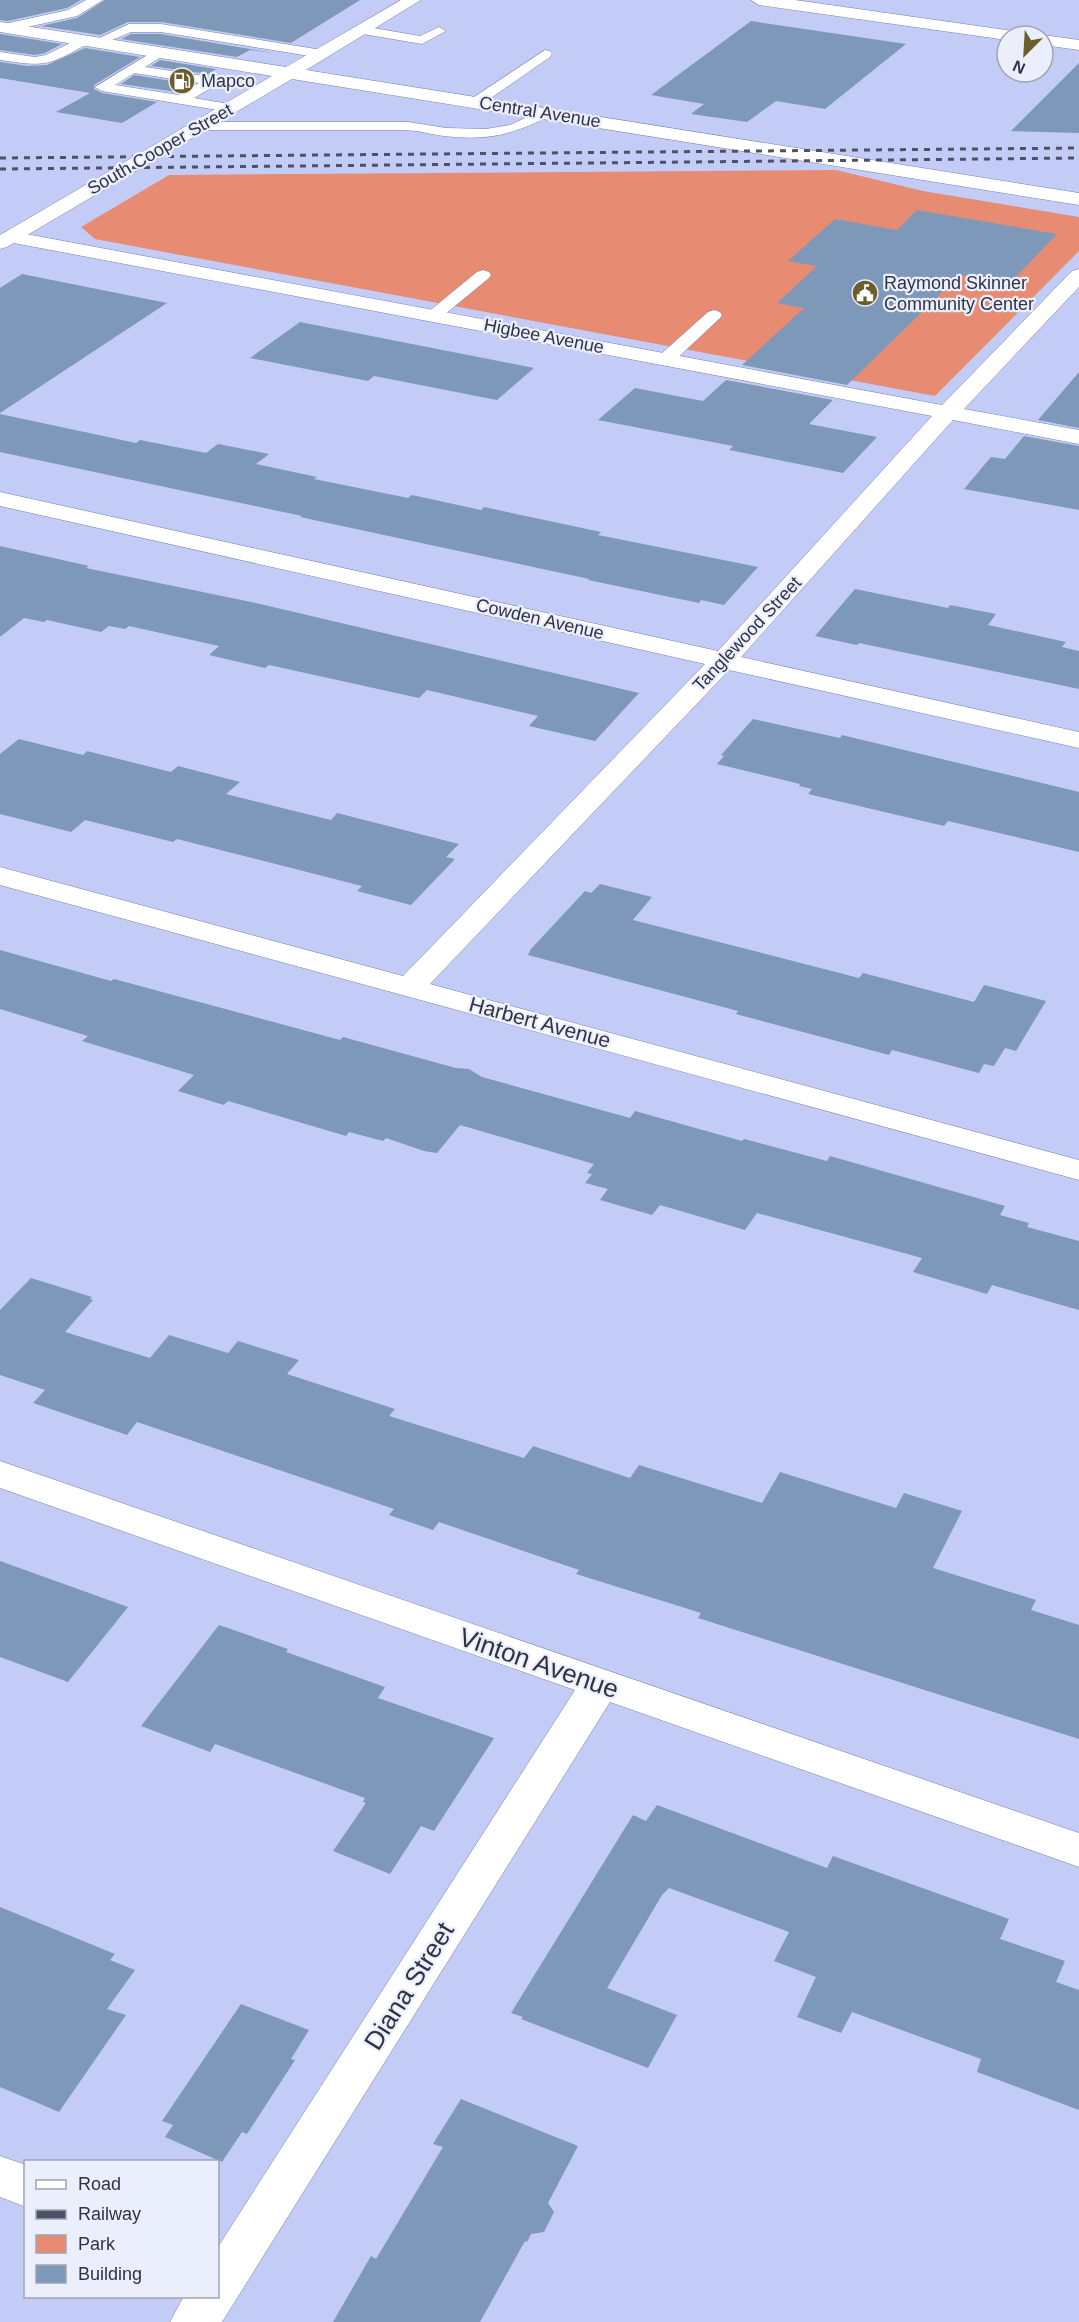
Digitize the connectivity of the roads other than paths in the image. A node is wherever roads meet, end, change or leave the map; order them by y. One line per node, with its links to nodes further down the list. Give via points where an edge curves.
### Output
1 (96, 0): 4 (lane)
2 (413, 0): 6 (street, South Cooper Street)
3 (759, 0): 8 (street)
4 (72, 13): 5 (lane); 9 (lane, via 67,19)
5 (3, 27): 9 (street, Central Avenue)
6 (362, 30): 7 (lane, via 422,40); 14 (street, South Cooper Street)
7 (439, 31)
8 (995, 33)
9 (65, 37): 10 (street, Central Avenue)
10 (91, 41): 13 (street, Central Avenue); 14 (lane, via 129,28 161,28); 16 (lane, via 50,59)
11 (1055, 42): 12 (street)
12 (1079, 45)
13 (159, 52): 17 (street, Central Avenue); 18 (lane)
14 (322, 54): 19 (street, South Cooper Street)
15 (545, 54): 22 (lane)
16 (0, 56)
17 (224, 62): 19 (street, Central Avenue); 20 (lane)
18 (132, 69): 20 (lane); 21 (lane, via 102,87 148,91)
19 (291, 72): 22 (street, Central Avenue); 23 (street, South Cooper Street)
20 (198, 79): 21 (lane, via 213,81)
21 (181, 100): 23 (lane)
22 (476, 102): 24 (street, Central Avenue)
23 (230, 108): 25 (street, South Cooper Street)
24 (545, 113): 25 (lane, via 510,129 469,133 408,126); 26 (street, Central Avenue)
25 (200, 126): 27 (street, South Cooper Street)
26 (1079, 199)
27 (5, 240): 31 (street, Higbee Avenue)
28 (483, 275): 31 (lane)
29 (1079, 275): 33 (street, Tanglewood Street)
30 (714, 315): 32 (lane)
31 (433, 316): 32 (street, Higbee Avenue)
32 (666, 359): 33 (street, Higbee Avenue)
33 (948, 412): 34 (street, Higbee Avenue); 36 (street, Tanglewood Street)
34 (1079, 437)
35 (0, 499): 36 (street, Cowden Avenue)
36 (724, 660): 37 (street, Cowden Avenue); 39 (street, Tanglewood Street)
37 (1079, 740)
38 (0, 876): 39 (street, Harbert Avenue)
39 (410, 987): 40 (street, Harbert Avenue)
40 (1079, 1170)
41 (0, 1474): 42 (street, Vinton Avenue)
42 (600, 1684): 43 (street, Vinton Avenue); 46 (street, Diana Street)
43 (1079, 1850)
44 (0, 2176): 45 (street)
45 (24, 2186)
46 (219, 2281)
47 (209, 2298): 48 (street, Diana Street)
48 (195, 2322)

